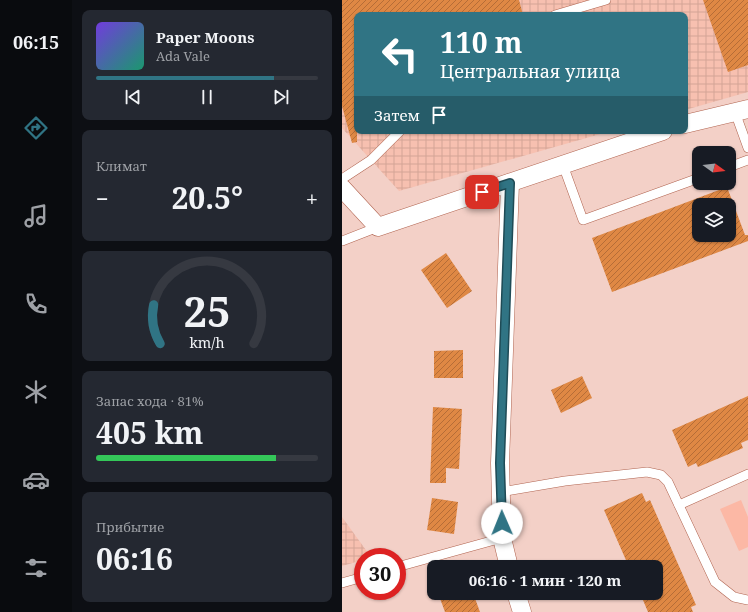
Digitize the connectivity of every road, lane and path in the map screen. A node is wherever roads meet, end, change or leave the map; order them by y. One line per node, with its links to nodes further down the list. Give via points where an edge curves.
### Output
1 (606, 0): 2 (lane)
2 (565, 12)
3 (741, 111): 4 (street); 7 (lane)
4 (688, 123)
5 (397, 134): 11 (lane, via 371,160)
6 (654, 134): 10 (street)
7 (748, 148)
8 (748, 160): 9 (lane)
9 (736, 164)
10 (563, 165): 12 (lane, via 583,220); 13 (street)
11 (342, 179)
12 (692, 181)
13 (510, 183): 15 (street); 18 (street)
14 (342, 188): 15 (street)
15 (378, 227): 16 (lane)
16 (342, 241)
17 (748, 474): 19 (lane)
18 (501, 492): 19 (lane, via 565,481 647,472 661,475 668,482); 20 (street)
19 (679, 505): 26 (lane, via 716,582 734,597)
20 (502, 538): 21 (street); 22 (lane)
21 (507, 560)
22 (406, 565)
23 (354, 580): 24 (lane)
24 (342, 583)
25 (518, 600): 27 (street)
26 (748, 600)
27 (522, 612)

